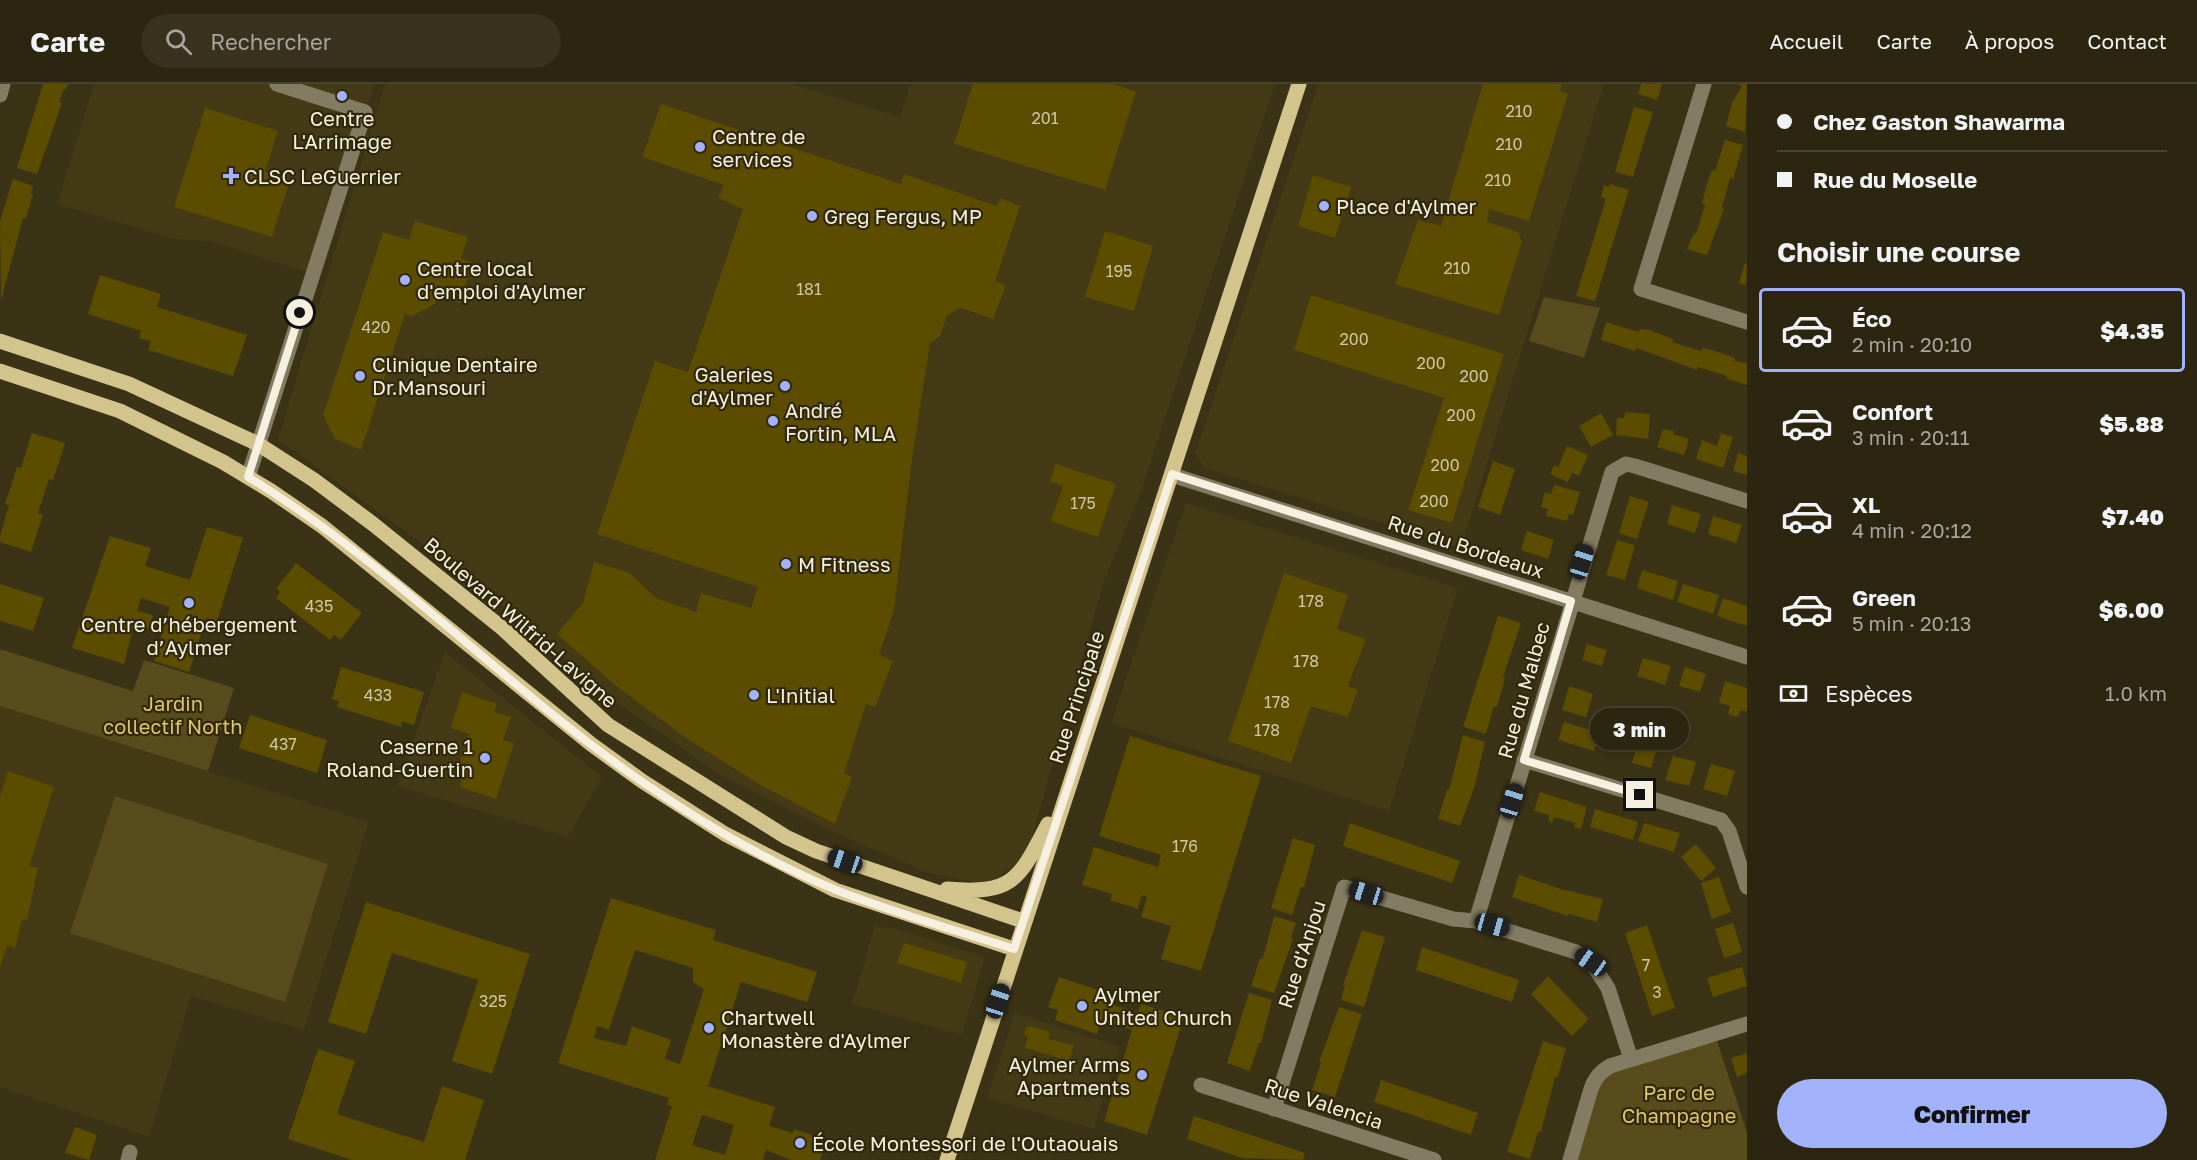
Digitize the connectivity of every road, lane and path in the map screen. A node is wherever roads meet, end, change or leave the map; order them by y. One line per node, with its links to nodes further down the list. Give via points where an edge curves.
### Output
1 (3, 84): 5 (street)
2 (277, 84): 9 (street, via 365,112)
3 (1299, 84): 10 (main road, Rue Principale)
4 (1704, 84): 6 (street, via 1641,289)
5 (0, 95)
6 (1747, 322)
7 (0, 341): 9 (main road, Boulevard Wilfrid-Lavigne, via 129,384)
8 (0, 371): 11 (main road, via 120,411)
9 (258, 444): 11 (street); 17 (main road, Boulevard Wilfrid-Lavigne, via 373,524 502,628 574,696 631,741 786,837)
10 (1172, 474): 13 (street, Rue du Bordeaux); 16 (main road, Rue Principale)
11 (248, 477): 21 (main road, via 322,526 591,744 683,808 835,890)
12 (1747, 501): 13 (street, Rue du Malbec, via 1635,466 1618,466 1607,480)
13 (1571, 601): 14 (street, Rue du Bordeaux); 15 (street, Rue du Malbec)
14 (1747, 657)
15 (1524, 760): 18 (street, via 1721,820 1729,831); 20 (street, Rue du Malbec)
16 (1068, 788): 17 (main road, via 1026,864 1003,886 972,891); 19 (main road, Rue Principale)
17 (915, 883): 19 (main road, Boulevard Wilfrid-Lavigne)
18 (1747, 886)
19 (1023, 921): 21 (main road, Rue Principale)
20 (1476, 921): 23 (street, Rue d'Anjou, via 1560,945 1591,962 1615,1003); 25 (street, Rue d'Anjou, via 1453,919 1344,887)
21 (1014, 949): 26 (main road, Rue Principale)
22 (1747, 1024): 23 (street)
23 (1631, 1059): 28 (street, via 1610,1066 1595,1078)
24 (1201, 1085): 25 (street, Rue Valencia)
25 (1274, 1109): 27 (street, Rue Valencia)
26 (947, 1160)
27 (1434, 1160)
28 (1570, 1160)

